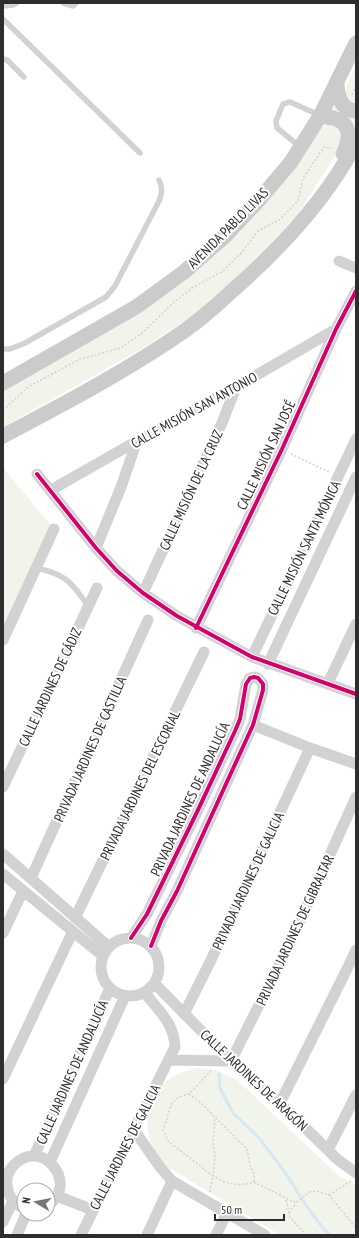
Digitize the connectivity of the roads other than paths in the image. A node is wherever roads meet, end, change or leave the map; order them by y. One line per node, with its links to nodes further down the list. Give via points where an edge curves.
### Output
1 (17, 3): 4 (lane)
2 (63, 3): 3 (lane, via 73,6)
3 (76, 3)
4 (3, 6)
5 (3, 19): 14 (lane)
6 (356, 43): 9 (main road, AVENIDA PABLO LIVAS)
7 (3, 59): 8 (lane)
8 (24, 77)
9 (337, 82): 10 (main road, via 339,99 347,109); 11 (main road, AVENIDA PABLO LIVAS)
10 (356, 111)
11 (320, 116): 13 (main road, AVENIDA PABLO LIVAS); 13 (lane, via 290,102 283,104 276,120 277,128); 16 (main road, via 336,119 349,133 347,146)
12 (356, 143): 16 (main road)
13 (300, 148): 22 (main road, AVENIDA PABLO LIVAS, via 259,200 225,236 184,272 136,307)
14 (140, 153)
15 (159, 180): 21 (lane, via 162,193 159,202 115,286 106,297 25,343)
16 (324, 193): 24 (main road, via 294,230 255,271 201,319 142,358)
17 (339, 261): 18 (street)
18 (356, 268)
19 (356, 291): 20 (street, CALLE MISIÓN SAN JOSÉ)
20 (336, 329): 23 (street, CALLE MISIÓN SAN ANTONIO); 39 (street, CALLE MISIÓN SAN JOSÉ)
21 (3, 349)
22 (3, 383)
23 (236, 387): 26 (street, CALLE MISIÓN SAN ANTONIO); 35 (street, CALLE MISIÓN DE LA CRUZ, via 222,423)
24 (3, 436)
25 (356, 439): 28 (street, CALLE MISIÓN SANTA MÓNICA)
26 (137, 441): 30 (street, CALLE MISIÓN SAN ANTONIO); 32 (street)
27 (37, 474): 30 (street)
28 (338, 477): 29 (street); 42 (street, CALLE MISIÓN SANTA MÓNICA)
29 (354, 480): 43 (street, CALLE MISIÓN SANTA MÓNICA)
30 (51, 490): 32 (street)
31 (54, 529): 33 (street)
32 (96, 548): 35 (street, via 117,571)
33 (36, 568): 36 (lane, via 52,571 66,579); 40 (street)
34 (97, 588): 36 (street, CALLE JARDINES DE CÁDIZ)
35 (143, 592): 39 (street)
36 (88, 606): 49 (street, CALLE JARDINES DE CÁDIZ)
37 (148, 620): 53 (street, PRIVADA JARDINES DE CASTILLA)
38 (356, 624): 44 (street)
39 (196, 628): 42 (street)
40 (3, 640)
41 (204, 652): 55 (street, PRIVADA JARDINES DEL ESCORIAL)
42 (252, 657): 43 (street)
43 (268, 664): 44 (street)
44 (328, 683): 45 (street)
45 (356, 694)
46 (253, 725): 47 (street); 58 (street, PRIVADA JARDINES DE ANDALUCÍA, via 263,686 261,680 254,677 246,684 237,725 207,792 146,914); 59 (street, PRIVADA JARDINES DE ANDALUCÍA)
47 (310, 748): 48 (street); 66 (street, PRIVADA JARDINES DE GALICIA)
48 (356, 764)
49 (3, 787)
50 (356, 797): 68 (street, PRIVADA JARDINES DE GIBRALTAR, via 291,941)
51 (3, 854): 53 (street)
52 (3, 874): 54 (street)
53 (31, 878): 55 (street)
54 (23, 891): 56 (street); 57 (street)
55 (76, 918): 61 (street)
56 (73, 931): 61 (street); 69 (street)
57 (3, 933)
58 (131, 938): 59 (street, via 142,940); 61 (street, via 119,940)
59 (151, 946): 62 (street, via 160,964)
60 (356, 950): 71 (street)
61 (106, 952): 63 (street, via 101,972)
62 (155, 984): 64 (street); 66 (street, CALLE JARDINES DE ARAGÓN)
63 (110, 988): 65 (street); 74 (street, CALLE JARDINES DE ANDALUCÍA)
64 (145, 993): 65 (street); 67 (street, CALLE JARDINES DE GALICIA, via 172,1027 175,1047)
65 (125, 996): 75 (street, CALLE JARDINES DE ANDALUCÍA)
66 (184, 1014): 68 (street, CALLE JARDINES DE ARAGÓN)
67 (169, 1060): 68 (street); 72 (street, CALLE JARDINES DE GALICIA)
68 (225, 1061): 71 (street, CALLE JARDINES DE ARAGÓN)
69 (3, 1079)
70 (356, 1095): 73 (street)
71 (280, 1103): 73 (street, CALLE JARDINES DE ARAGÓN)
72 (134, 1130): 78 (street); 82 (street, CALLE JARDINES DE GALICIA)
73 (328, 1150): 77 (street, CALLE JARDINES DE ARAGÓN)
74 (34, 1156): 75 (street); 76 (street, via 24,1158)
75 (50, 1162): 79 (street, via 60,1177)
76 (6, 1171): 80 (street, via 7,1190)
77 (355, 1176)
78 (172, 1181): 83 (street); 88 (street)
79 (57, 1196): 82 (street)
80 (13, 1201): 81 (street); 84 (street)
81 (16, 1203)
82 (92, 1210): 87 (street, CALLE JARDINES DE GALICIA)
83 (227, 1213): 89 (street); 90 (street)
84 (3, 1222)
85 (22, 1222): 86 (street)
86 (16, 1235)
87 (81, 1235)
88 (147, 1235)
89 (216, 1235)
90 (265, 1235)

